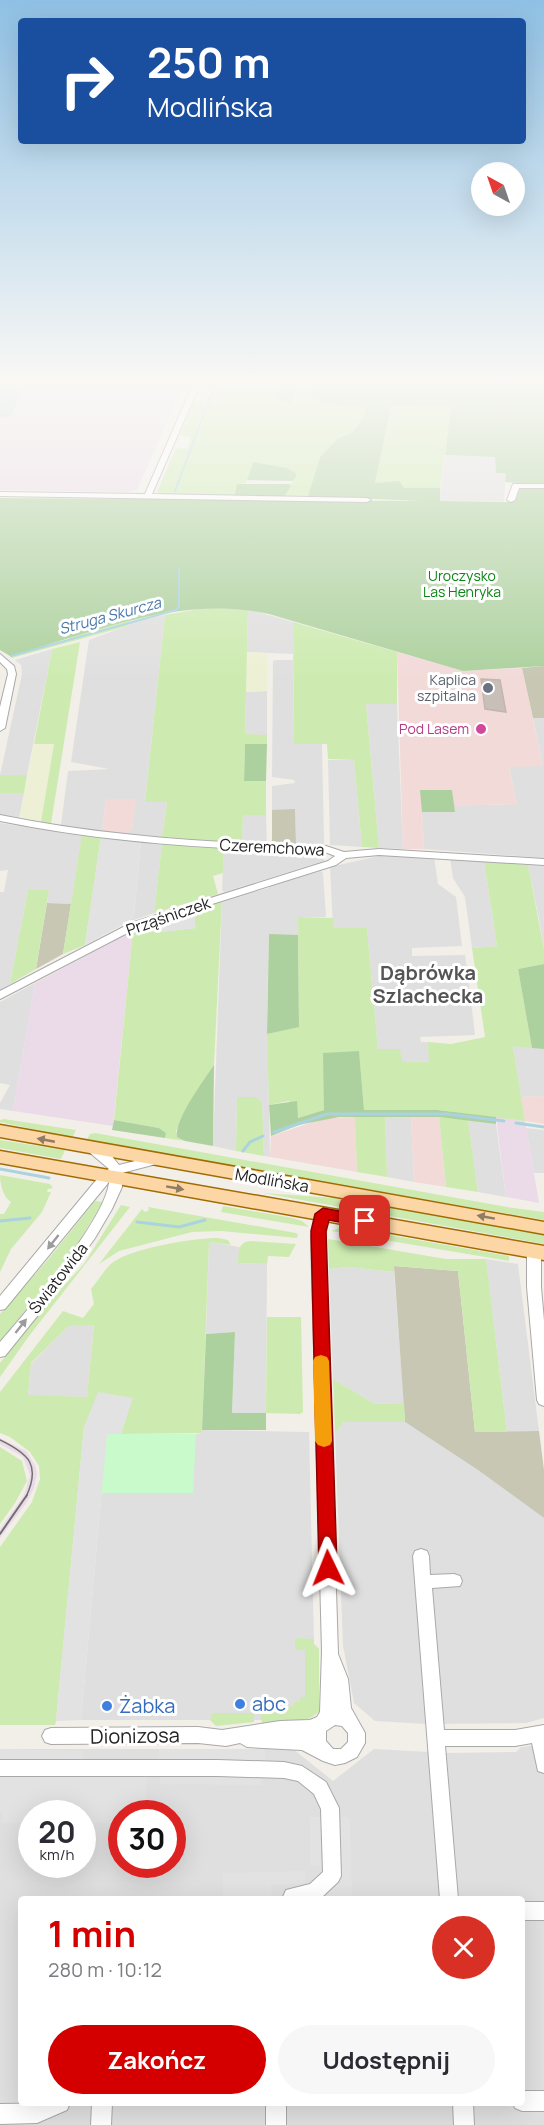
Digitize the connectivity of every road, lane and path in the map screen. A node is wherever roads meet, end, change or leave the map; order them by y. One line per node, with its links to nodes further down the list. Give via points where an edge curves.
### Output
1 (154, 481): 4 (street)
2 (544, 486): 6 (street, via 516,486)
3 (0, 494): 4 (street)
4 (148, 495): 5 (street)
5 (367, 500)
6 (511, 500)
7 (0, 657): 8 (street, via 12,674)
8 (0, 728)
9 (0, 818): 10 (street, Czeremchowa, via 92,833 326,849)
10 (343, 855): 11 (street, Czeremchowa, via 389,852); 12 (street, Prząśniczek, via 332,863 135,925)
11 (544, 862)
12 (0, 996)
13 (0, 1131): 14 (main road, Modlińska, one-way to 13)
14 (93, 1149): 16 (main road, Modlińska); 18 (street, via 109,1160)
15 (0, 1157): 17 (main road, Modlińska)
16 (155, 1160): 18 (street); 23 (main road, Modlińska, one-way to 16)
17 (76, 1170): 18 (main road, Modlińska); 20 (street, via 90,1182)
18 (113, 1174): 19 (main road, Modlińska); 20 (street, Światowida); 21 (street, Światowida)
19 (148, 1183): 21 (street, Światowida, via 129,1185); 22 (main road, Modlińska, one-way to 22)
20 (90, 1196): 25 (street, Światowida, one-way to 25)
21 (110, 1200): 27 (street, Światowida, one-way to 21, via 84,1245)
22 (323, 1214): 24 (main road, Modlińska); 32 (street, via 318,1236)
23 (544, 1228)
24 (539, 1252): 26 (street)
25 (0, 1305)
26 (541, 1336): 28 (street)
27 (0, 1352)
28 (544, 1400)
29 (421, 1556): 31 (street)
30 (454, 1581): 31 (street)
31 (423, 1582): 37 (street)
32 (330, 1651): 33 (street, via 329,1706); 34 (street, via 340,1679 343,1710)
33 (323, 1722): 34 (street, via 337,1718); 36 (street, Dionizosa, via 312,1728); 39 (street, via 316,1736)
34 (351, 1723): 39 (street, via 358,1739 351,1751 336,1756)
35 (51, 1736): 36 (street, Dionizosa)
36 (219, 1738): 39 (street, Dionizosa, via 303,1742)
37 (436, 1738): 38 (street); 43 (street)
38 (543, 1738): 40 (street)
39 (322, 1750)
40 (544, 1765)
41 (0, 1768): 42 (street, via 229,1768 302,1774 320,1788 330,1808 332,1876 315,1892)
42 (293, 1896)
43 (449, 1896)
44 (525, 1911): 45 (street)
45 (544, 1911)
46 (525, 2101): 47 (street)
47 (544, 2101)
48 (53, 2106): 52 (street, via 36,2113)
49 (102, 2106): 53 (street)
50 (276, 2106): 54 (street)
51 (463, 2106): 55 (street)
52 (0, 2114)
53 (101, 2125)
54 (276, 2125)
55 (465, 2125)

